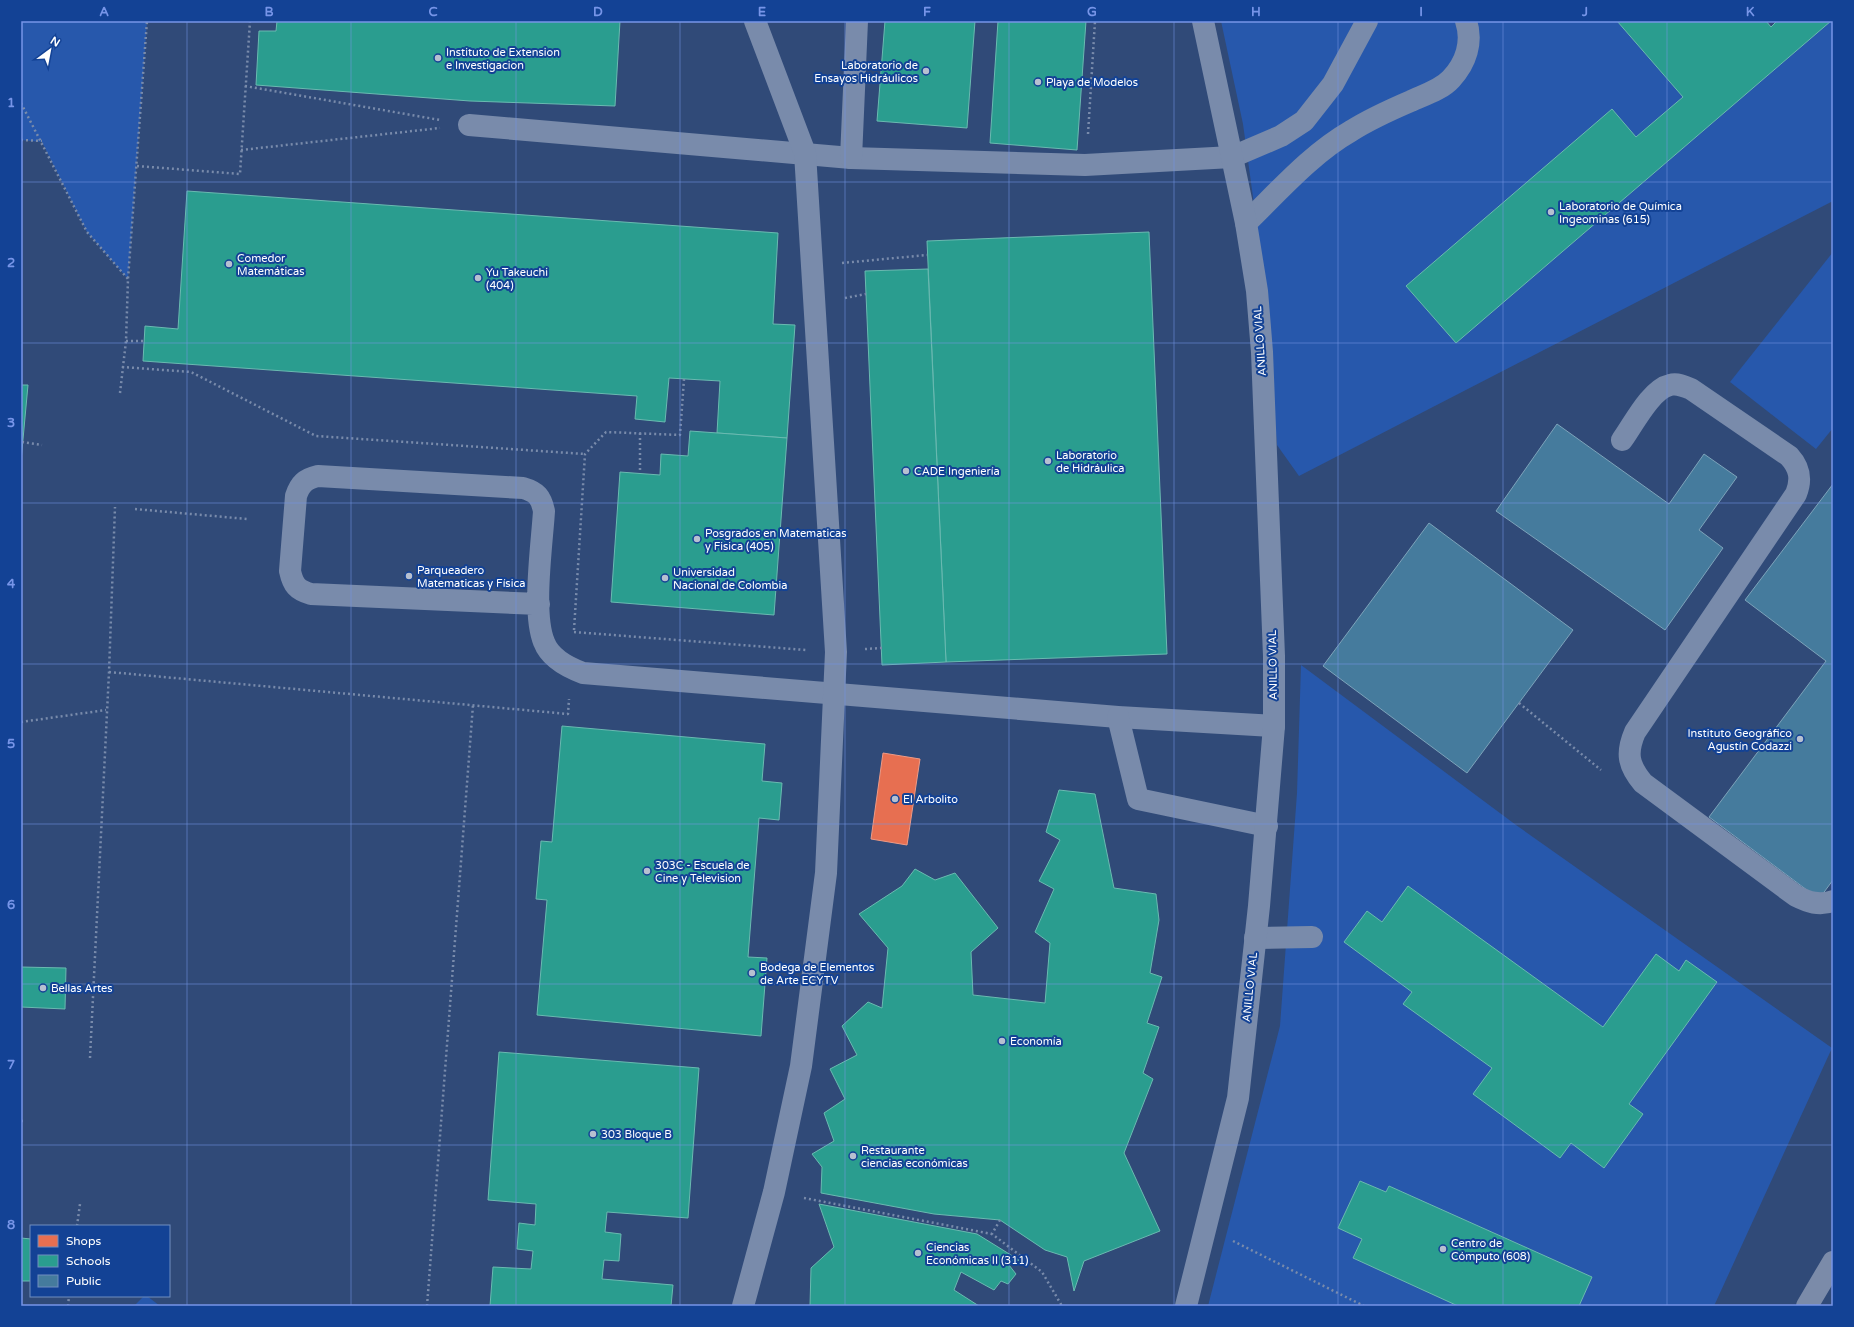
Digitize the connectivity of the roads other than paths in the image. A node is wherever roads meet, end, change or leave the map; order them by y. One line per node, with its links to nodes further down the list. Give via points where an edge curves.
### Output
1 (755, 21): 7 (street)
2 (857, 21): 9 (street)
3 (1203, 21): 8 (street, ANILLO VIAL)
4 (1367, 21): 8 (street, via 1333,84 1304,121 1281,136)
5 (1466, 21): 10 (street, via 1469,30 1465,59 1449,81 1350,131 1308,163)
6 (469, 125): 7 (street)
7 (805, 153): 9 (street); 13 (street, via 836,652)
8 (1232, 157): 9 (street, via 1085,165); 10 (street, ANILLO VIAL)
9 (851, 158)
10 (1246, 223): 15 (street, ANILLO VIAL, via 1257,291 1262,352 1274,656)
11 (1622, 440): 17 (street, via 1654,395 1662,388 1681,385 1691,389 1789,456 1796,464 1800,479 1796,494 1635,732 1630,744 1629,758 1634,772 1643,783 1796,896 1811,903)
12 (538, 604): 12 (street, via 311,594 300,591 292,582 290,571 296,496 300,486 308,479 318,476 523,488 535,492 542,501 544,511); 13 (street, via 544,642 551,654 571,669 595,675)
13 (835, 695): 14 (street); 21 (street, via 826,872 801,1066 774,1192)
14 (1118, 717): 15 (street); 16 (street, via 1138,799)
15 (1274, 726): 16 (street, ANILLO VIAL)
16 (1267, 826): 19 (street, ANILLO VIAL)
17 (1833, 901)
18 (1312, 937): 19 (street)
19 (1256, 938): 22 (street, ANILLO VIAL, via 1238,1098)
20 (1833, 1262): 23 (highway)
21 (743, 1306)
22 (1186, 1306)
23 (1807, 1306)

